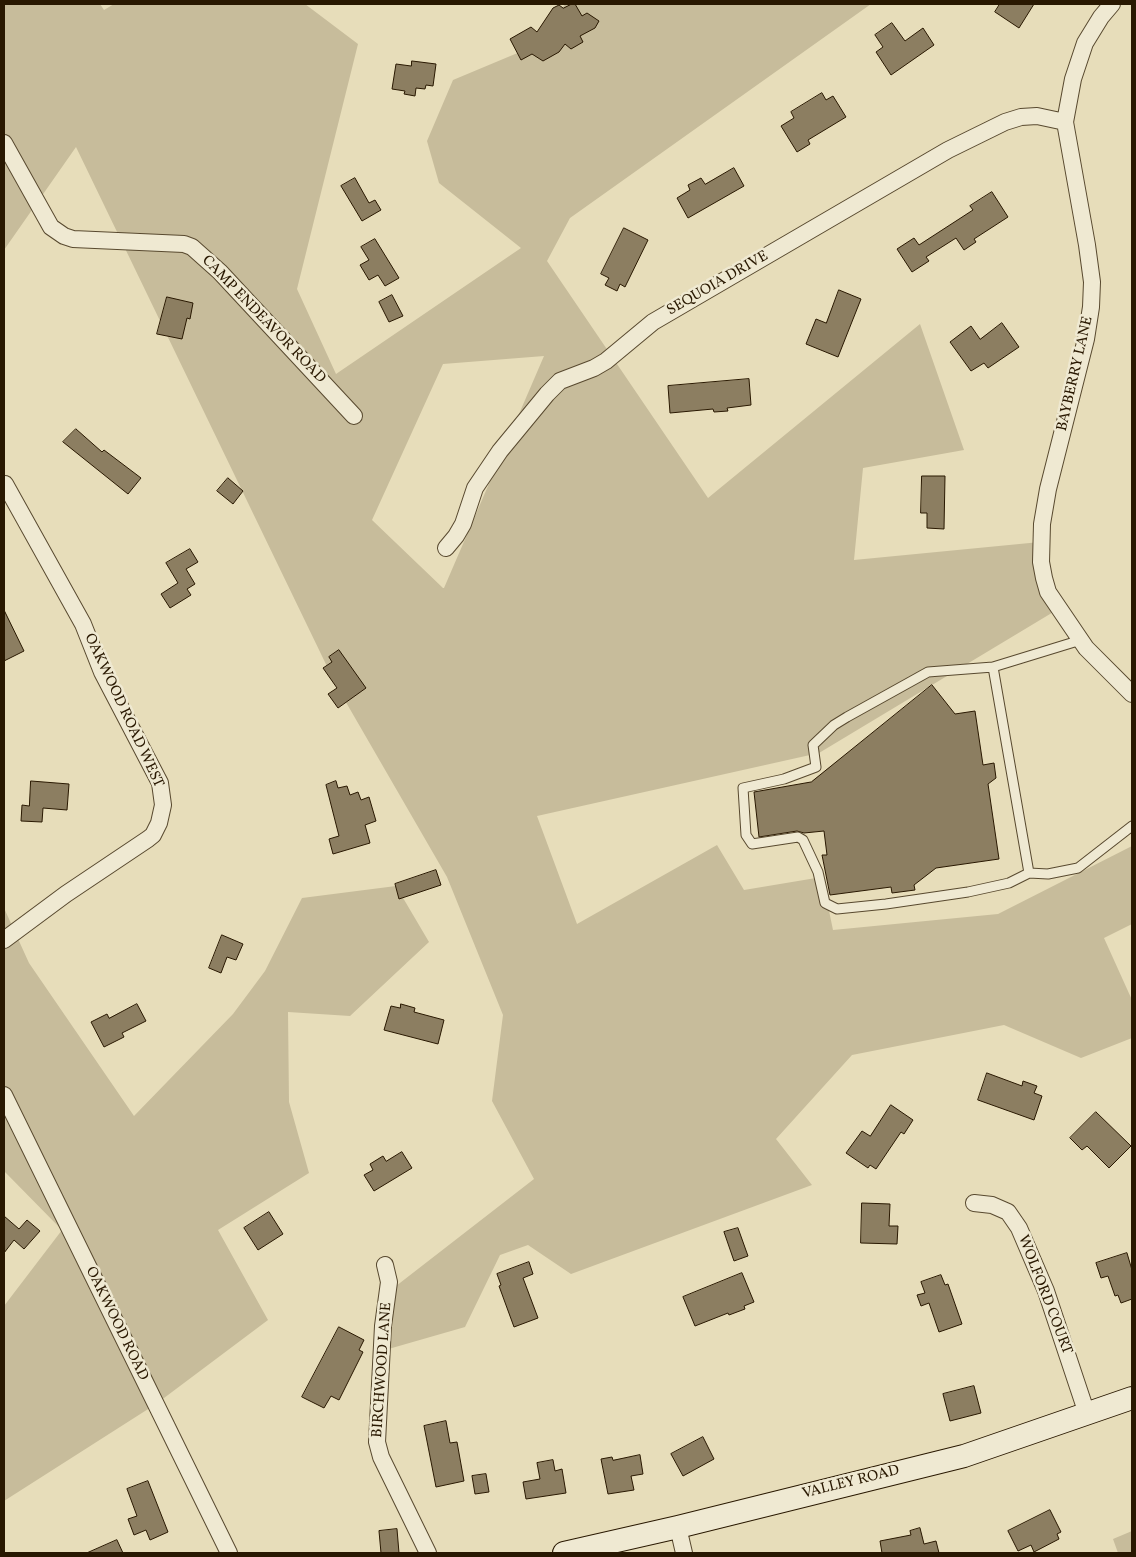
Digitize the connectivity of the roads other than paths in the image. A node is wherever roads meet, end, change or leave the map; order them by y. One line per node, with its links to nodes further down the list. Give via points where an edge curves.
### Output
1 (1112, 4): 2 (street, BAYBERRY LANE, via 1085,43 1073,79)
2 (1065, 122): 6 (street, SEQUOIA DRIVE, via 1037,116 1021,117 948,150 653,322 606,361 560,381 495,458 475,488 460,530); 7 (street, BAYBERRY LANE, via 1087,245 1092,282 1091,307 1048,489 1042,524 1041,562 1048,592)
3 (4, 143): 4 (street, CAMP ENDEAVOR ROAD, via 51,227 73,239 192,247 220,272)
4 (354, 416)
5 (4, 484): 12 (street, OAKWOOD ROAD WEST, via 83,624 102,672 160,783 163,805 159,823 148,840)
6 (446, 548)
7 (1081, 640): 8 (lane); 9 (street, BAYBERRY LANE)
8 (993, 667): 11 (lane); 11 (lane, via 928,672 834,726 813,745 816,767 802,774 742,788 746,835 752,844 798,837 803,840 818,872 825,903 837,909 968,892 1009,883)
9 (1132, 694)
10 (1132, 826): 11 (lane, via 1078,868 1048,874)
11 (1029, 873)
12 (4, 940)
13 (4, 1095): 19 (street, OAKWOOD ROAD)
14 (974, 1203): 17 (street, WOLFORD COURT, via 992,1205 1008,1212 1019,1228 1046,1292)
15 (385, 1265): 20 (street, BIRCHWOOD LANE, via 389,1282 383,1326 377,1442 381,1457)
16 (1132, 1398): 17 (main road, VALLEY ROAD)
17 (1087, 1414): 18 (main road, VALLEY ROAD, via 964,1456)
18 (678, 1527): 21 (main road, VALLEY ROAD); 22 (street)
19 (229, 1553)
20 (428, 1553)
21 (564, 1553)
22 (684, 1553)

